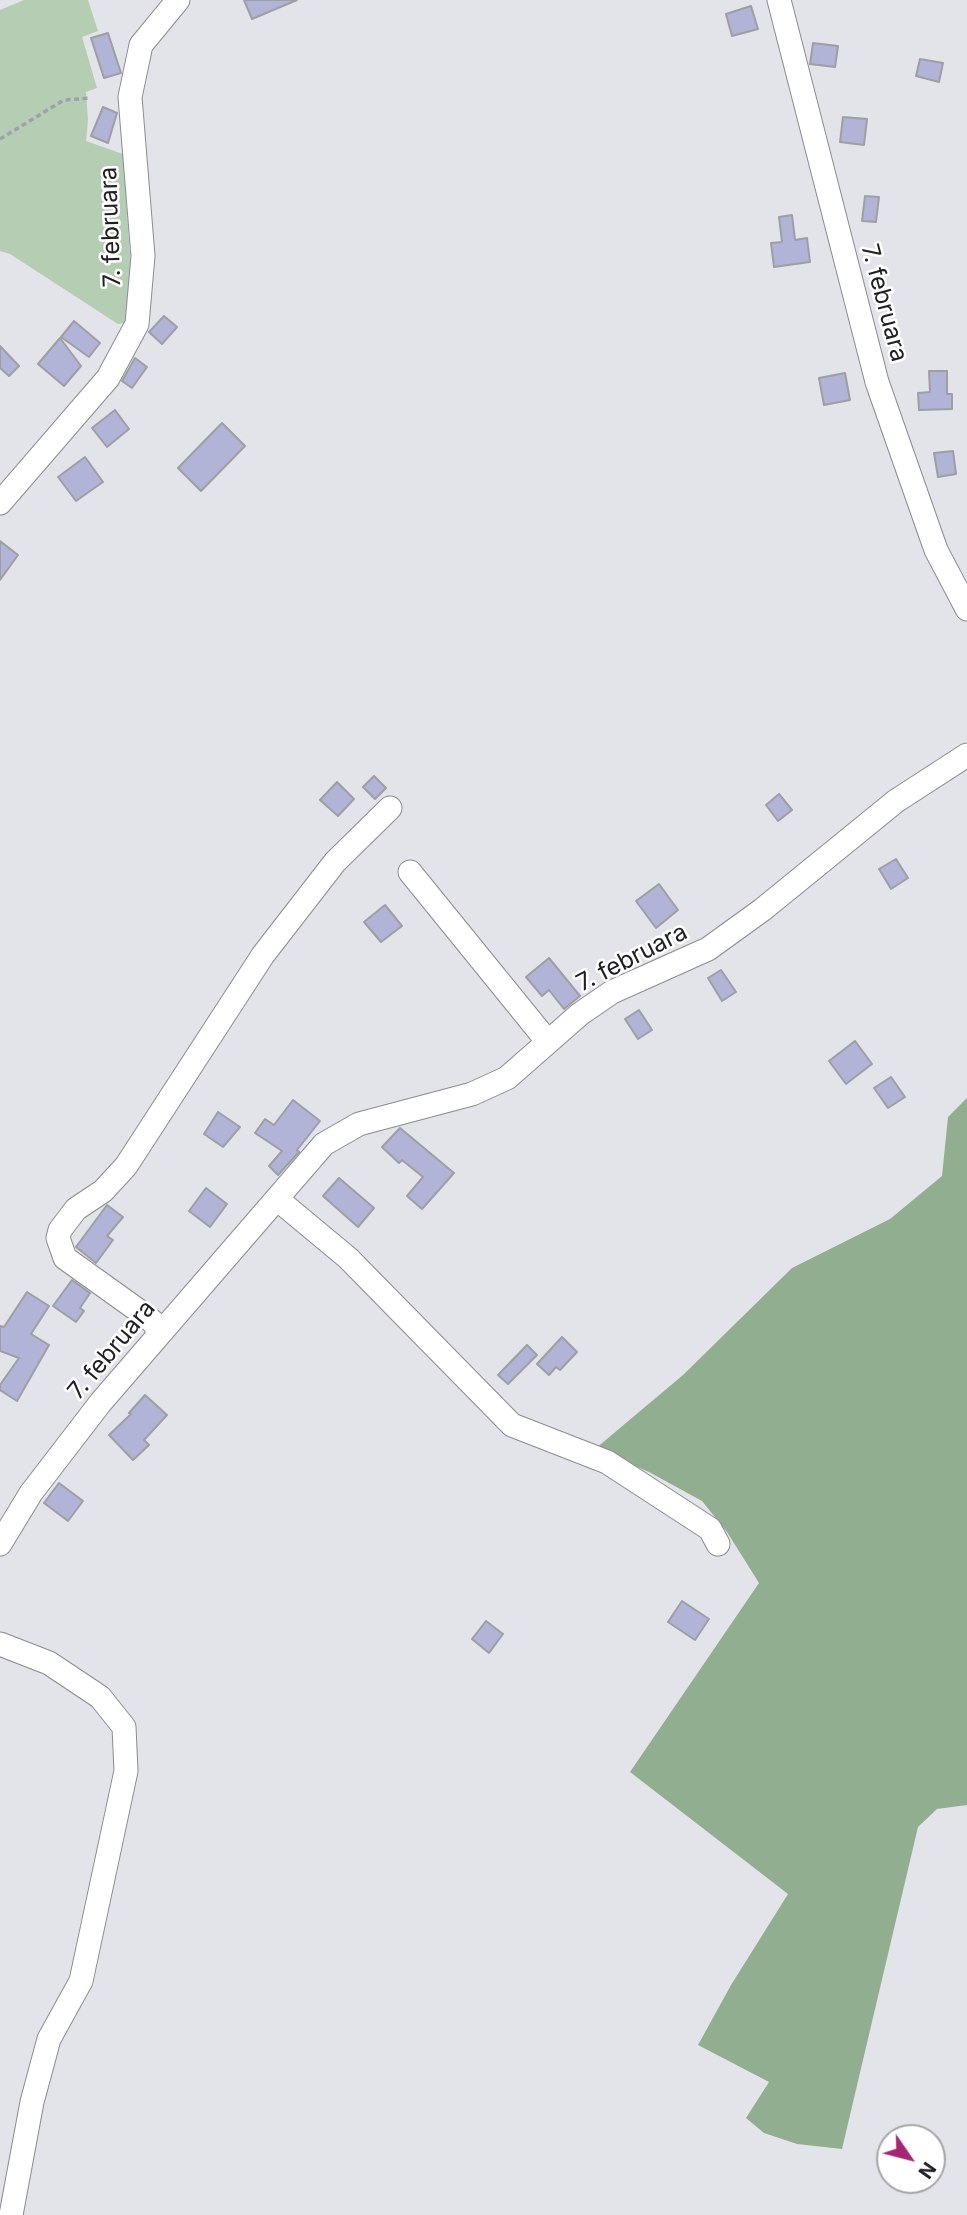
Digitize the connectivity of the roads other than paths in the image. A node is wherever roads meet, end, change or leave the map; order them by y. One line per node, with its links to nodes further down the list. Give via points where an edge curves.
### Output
1 (178, 0): 3 (street, 7. februara)
2 (779, 0): 5 (street, 7. februara, via 877,382 936,550)
3 (160, 9): 4 (street, 7. februara, via 141,45 130,97 143,256 136,324 108,378)
4 (0, 503)
5 (967, 609)
6 (967, 755): 9 (street, 7. februara, via 896,801 708,949 612,992)
7 (390, 808): 11 (street, via 335,862 263,955 126,1166 103,1191 76,1209 60,1230 65,1258 146,1316)
8 (410, 872): 9 (street)
9 (548, 1042): 10 (street, 7. februara, via 489,1088 342,1132 324,1144)
10 (276, 1199): 11 (street, 7. februara); 13 (street, via 348,1258 512,1424 620,1469 710,1529)
11 (159, 1334): 12 (street, 7. februara, via 32,1493)
12 (0, 1544)
13 (719, 1544)
14 (0, 1644): 15 (street, via 49,1663 100,1696 124,1727 126,1771 81,1981 49,2039)
15 (11, 2215)

